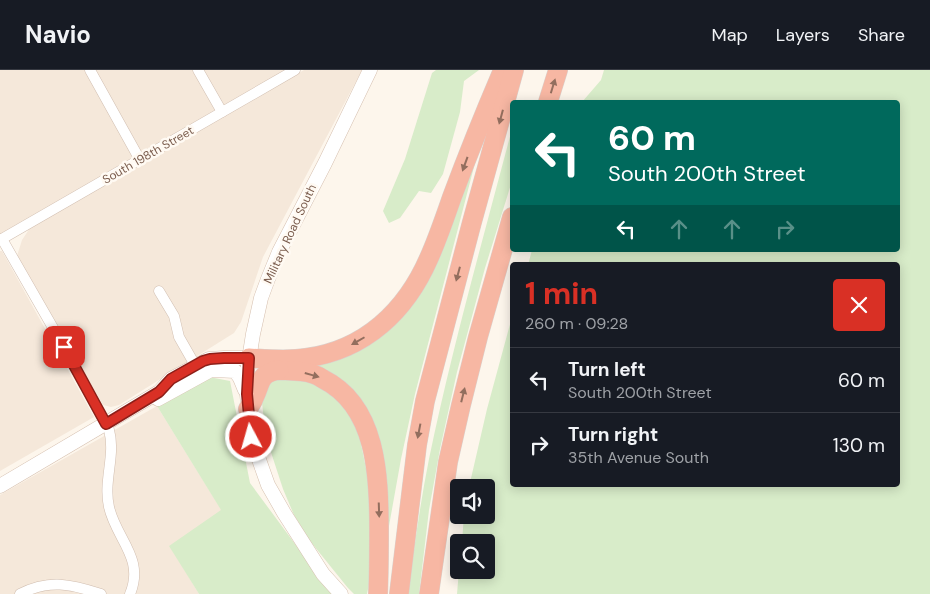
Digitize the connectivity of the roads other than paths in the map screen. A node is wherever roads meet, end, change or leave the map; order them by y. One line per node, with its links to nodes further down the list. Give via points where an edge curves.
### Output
1 (90, 70): 10 (street)
2 (198, 70): 9 (street)
3 (370, 70): 14 (main road, Military Road South, via 279,252 261,298)
4 (503, 70): 14 (highway, one-way to 14, via 429,258 396,311 368,335 332,352 291,360)
5 (514, 70): 27 (highway, one-way to 27, via 425,401)
6 (558, 70): 8 (highway, one-way to 6)
7 (290, 71): 9 (street, South 198th Street)
8 (549, 100)
9 (222, 112): 10 (street, South 198th Street)
10 (140, 160): 12 (street, South 198th Street)
11 (510, 224): 21 (highway, one-way to 11, via 460,405)
12 (1, 240): 19 (street)
13 (160, 291): 15 (street, via 174,316 179,337)
14 (249, 358): 15 (main road, via 210,359); 16 (highway, via 266,368); 18 (main road, Military Road South)
15 (196, 365): 17 (main road)
16 (279, 370): 18 (highway, via 262,378 255,397); 26 (highway, one-way to 26, via 312,373 330,382 345,394 361,416 378,484)
17 (141, 402): 18 (main road, via 150,403 214,370 235,371); 19 (main road)
18 (248, 402): 25 (main road, Military Road South, via 251,437 268,485 323,574)
19 (106, 424): 20 (main road); 24 (street, via 112,447 107,498 114,522 134,563)
20 (0, 486)
21 (441, 511): 28 (highway); 29 (highway)
22 (20, 594): 23 (street, via 58,584)
23 (101, 594)
24 (130, 594)
25 (341, 594)
26 (378, 594)
27 (400, 594)
28 (429, 594)
29 (442, 594)

